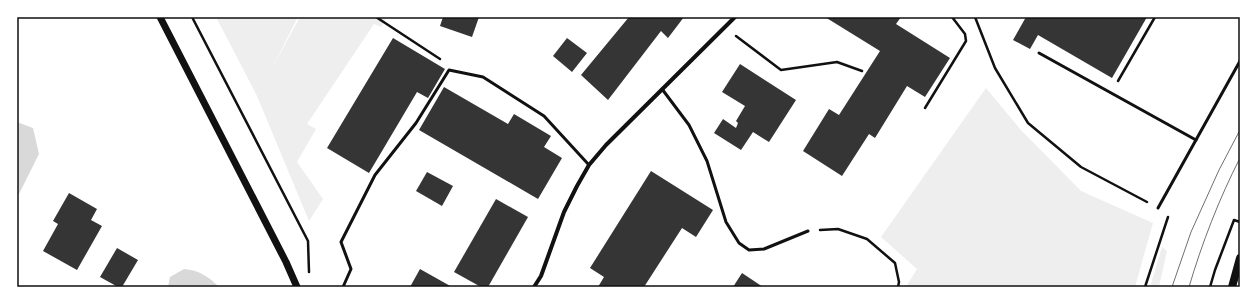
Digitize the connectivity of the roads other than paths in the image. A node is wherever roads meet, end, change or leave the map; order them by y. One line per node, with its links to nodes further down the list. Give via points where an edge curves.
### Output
1 (160, 17): 12 (street)
2 (734, 17): 5 (street)
3 (1039, 53): 6 (lane)
4 (1240, 61): 6 (lane)
5 (662, 89): 7 (street); 9 (lane, via 689,125 707,161 726,222 739,243 749,250 764,249)
6 (1196, 140): 8 (lane)
7 (589, 165): 13 (lane, via 544,116 483,77 449,70 416,123 375,175 341,242 351,268); 14 (street, via 564,212 541,276)
8 (1158, 208)
9 (808, 231)
10 (1240, 258): 11 (main road)
11 (1238, 270): 15 (main road)
12 (297, 287)
13 (343, 287)
14 (534, 287)
15 (1232, 287)

